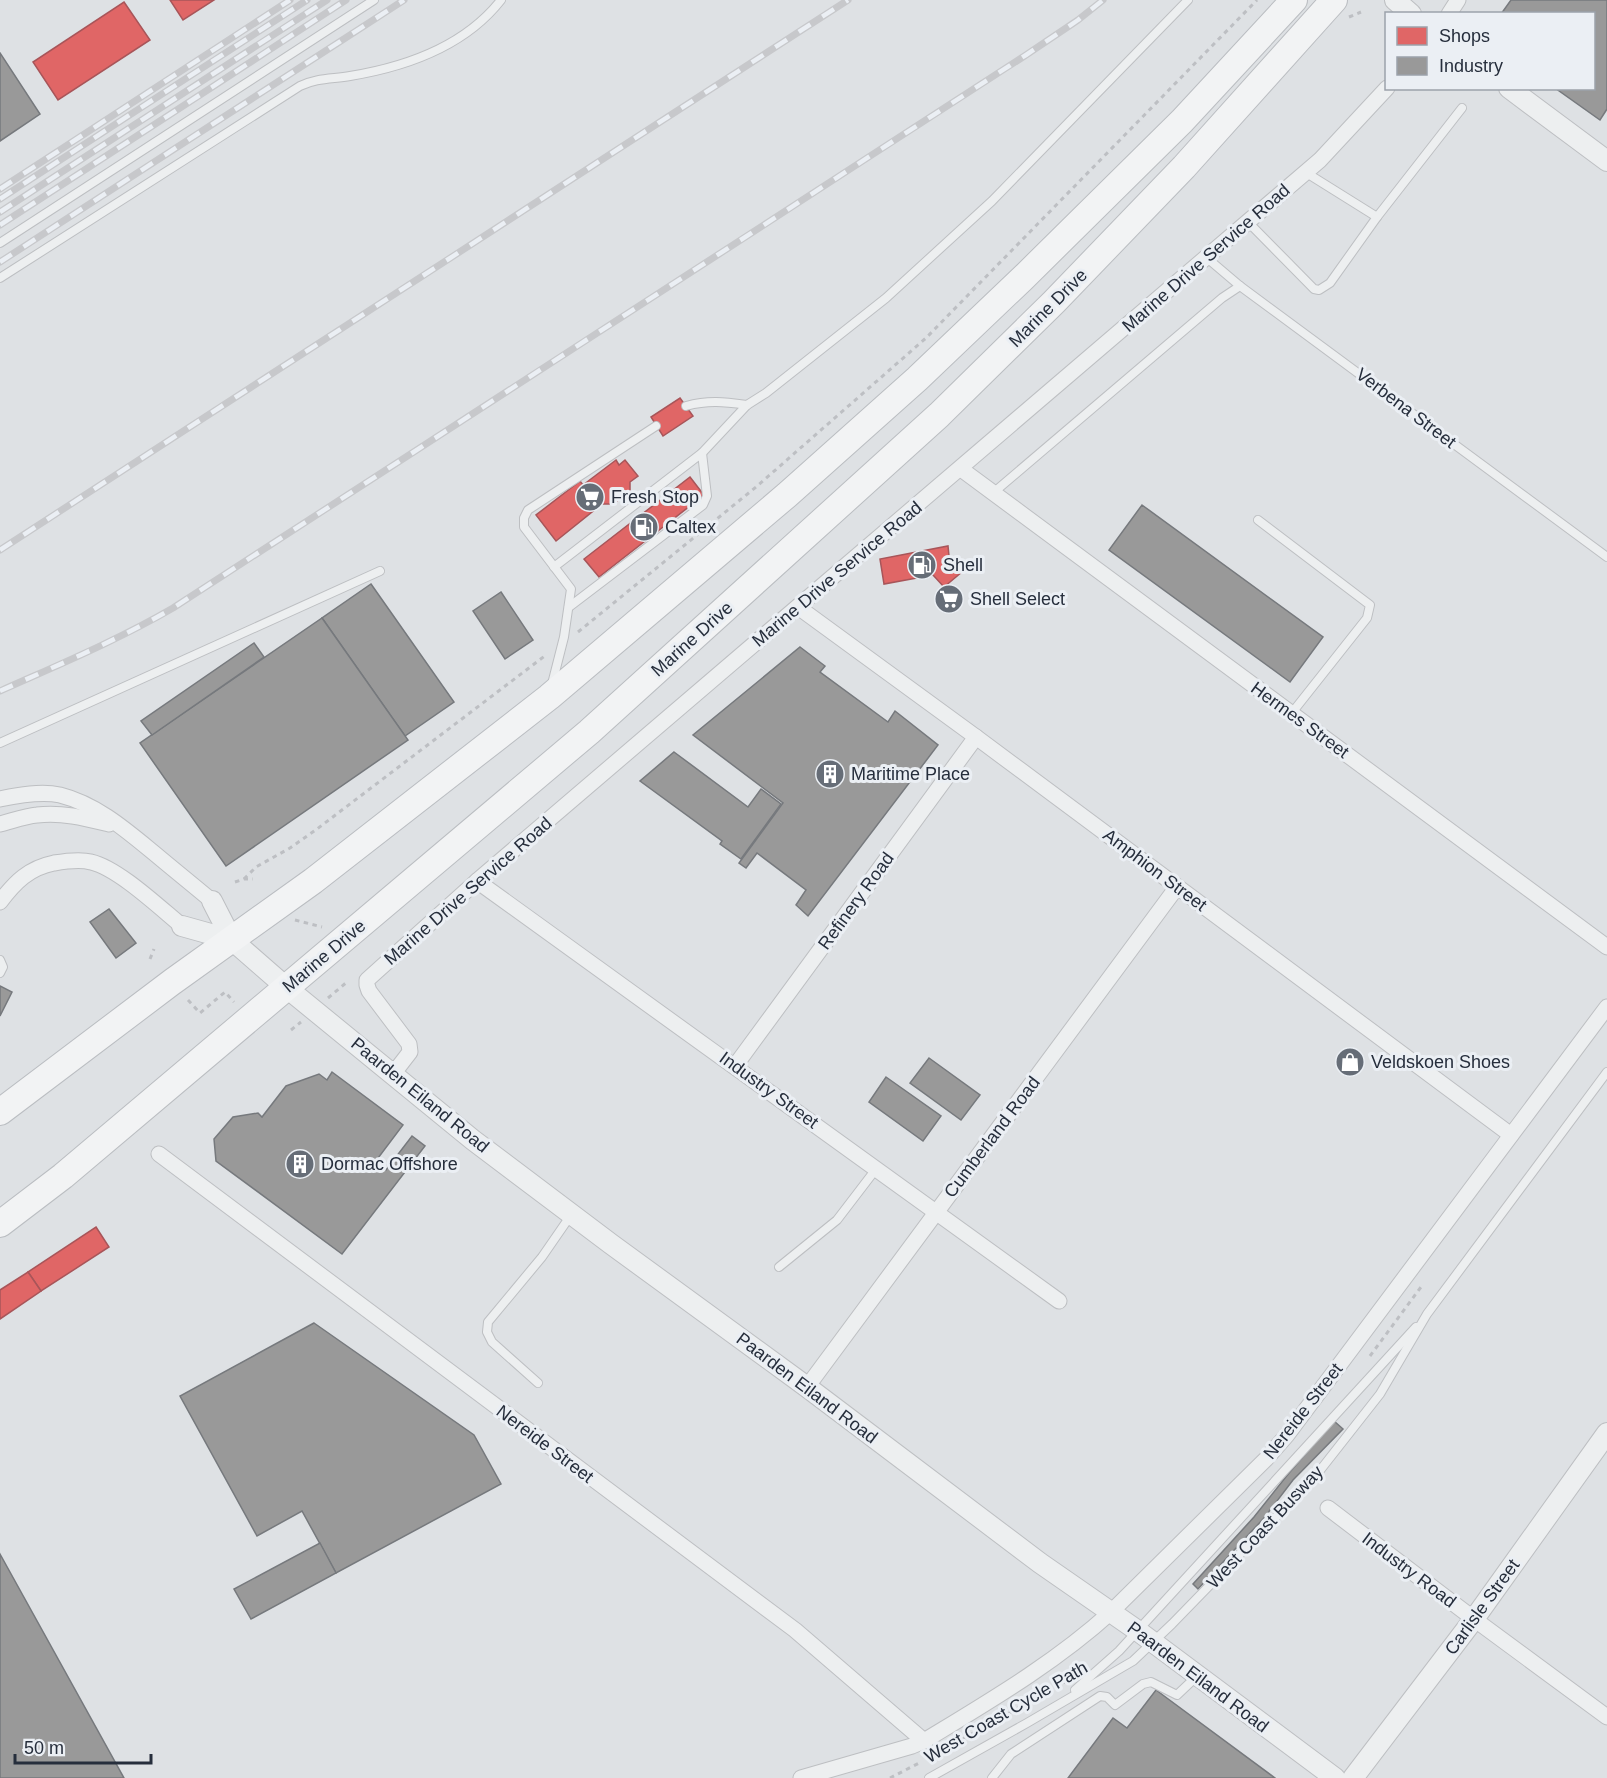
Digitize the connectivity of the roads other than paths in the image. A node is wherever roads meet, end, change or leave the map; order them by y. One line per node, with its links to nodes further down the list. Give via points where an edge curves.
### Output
1 (374, 0): 15 (lane)
2 (501, 0): 17 (lane, via 470,30 423,57 387,69 311,80 300,86)
3 (1188, 0): 19 (lane, via 992,201 886,298)
4 (1294, 0): 31 (main road, via 1182,121 917,379)
5 (1395, 0): 7 (street)
6 (1341, 8): 47 (main road, Marine Drive, via 939,415 588,732)
7 (1409, 12)
8 (1385, 90): 12 (street, Marine Drive Service Road)
9 (1512, 90): 11 (street)
10 (1462, 108): 13 (lane)
11 (1606, 159)
12 (1305, 172): 13 (lane); 14 (street, Marine Drive Service Road)
13 (1377, 217): 14 (lane, via 1330,283 1319,290)
14 (1248, 222): 16 (street, Marine Drive Service Road)
15 (0, 243)
16 (1207, 258): 18 (lane, Verbena Street); 23 (street, Marine Drive Service Road)
17 (0, 278)
18 (1240, 286): 24 (lane); 26 (lane, Verbena Street)
19 (747, 405): 20 (lane, via 717,401); 22 (lane)
20 (686, 406)
21 (656, 426): 27 (lane, via 528,510 524,527)
22 (702, 453): 27 (lane); 29 (lane, via 707,496 703,505)
23 (961, 469): 24 (street, Hermes Street); 30 (street, Marine Drive Service Road)
24 (993, 493): 32 (street, Hermes Street)
25 (1258, 520): 32 (lane, via 1370,606 1367,618)
26 (1607, 557)
27 (554, 567): 29 (lane, via 571,589)
28 (380, 571): 34 (lane)
29 (569, 607): 31 (lane)
30 (798, 607): 33 (street, Amphion Street); 38 (street, Marine Drive Service Road)
31 (549, 698): 43 (main road)
32 (1291, 714): 44 (street, Hermes Street)
33 (976, 737): 39 (street, Amphion Street); 49 (street, Refinery Road)
34 (0, 743)
35 (0, 799): 37 (street, via 24,794 58,795 88,805)
36 (0, 825): 37 (street, via 36,815 59,814)
37 (123, 827): 40 (street)
38 (477, 881): 49 (street, Industry Street); 51 (street, Marine Drive Service Road, via 367,980 369,991 411,1048)
39 (1177, 887): 53 (street, Amphion Street); 56 (street, Cumberland Road)
40 (212, 901): 43 (street)
41 (0, 902): 42 (street, via 21,877 42,865 90,861 117,874)
42 (182, 926): 43 (street)
43 (232, 940): 47 (street, Paarden Eiland Road); 52 (main road)
44 (1607, 947)
45 (0, 960): 46 (lane)
46 (0, 974)
47 (287, 988): 51 (street, Paarden Eiland Road); 58 (main road, Marine Drive)
48 (1607, 1007): 53 (street, Nereide Street)
49 (735, 1066): 55 (street, Industry Street)
50 (1607, 1072): 61 (lane, West Coast Busway)
51 (393, 1074): 57 (street, Paarden Eiland Road)
52 (0, 1112)
53 (1511, 1135): 66 (street, Nereide Street, via 1287,1435)
54 (159, 1154): 72 (street, Nereide Street, via 795,1630)
55 (877, 1168): 56 (street, Industry Street); 59 (lane, via 837,1220)
56 (937, 1211): 60 (street, Industry Street); 63 (street, Cumberland Road)
57 (572, 1214): 62 (lane, via 488,1322 492,1342); 63 (street, Paarden Eiland Road)
58 (0, 1224)
59 (779, 1268)
60 (1059, 1301)
61 (1428, 1314): 68 (lane, West Coast Busway); 68 (lane, West Coast Busway, via 1380,1394 1314,1478)
62 (538, 1383)
63 (807, 1387): 66 (street, Paarden Eiland Road)
64 (1607, 1433): 67 (street, Carlisle Street)
65 (1328, 1508): 67 (street, Industry Road)
66 (1111, 1612): 68 (street, Paarden Eiland Road); 72 (street, Nereide Street, via 1052,1659)
67 (1474, 1619): 71 (street, Industry Road); 77 (street, Carlisle Street)
68 (1145, 1636): 69 (street, Paarden Eiland Road); 70 (lane, West Coast Busway, via 1119,1651); 70 (lane, West Coast Busway, via 1133,1661)
69 (1197, 1676): 75 (lane, via 1176,1695 1151,1682 1115,1705 1100,1696 1011,1754); 76 (street, Paarden Eiland Road)
70 (1063, 1701): 74 (lane, West Coast Busway)
71 (1607, 1717)
72 (924, 1741): 73 (street, Nereide Street)
73 (801, 1778)
74 (929, 1778)
75 (992, 1778)
76 (1335, 1778)
77 (1353, 1778)

